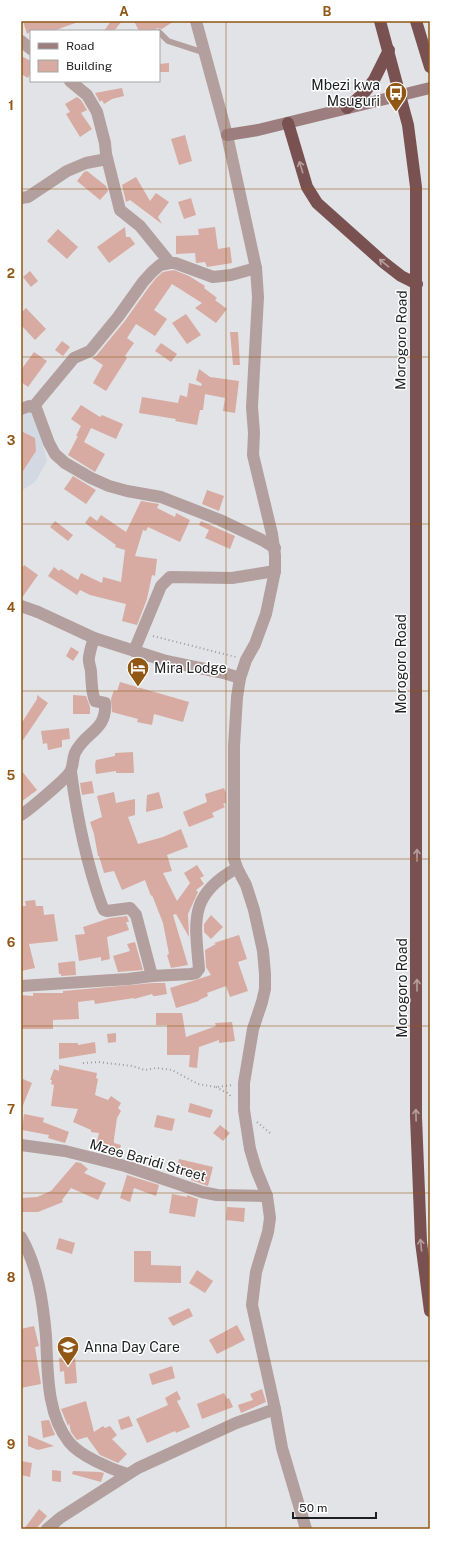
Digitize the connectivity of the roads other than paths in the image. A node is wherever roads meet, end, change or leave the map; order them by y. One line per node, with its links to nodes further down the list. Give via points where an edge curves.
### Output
1 (196, 21): 8 (street)
2 (380, 21): 7 (highway, Morogoro Road)
3 (416, 21): 9 (highway)
4 (160, 33): 8 (lane, via 168,40)
5 (21, 41): 6 (street)
6 (30, 48)
7 (389, 50): 12 (highway, Morogoro Road); 13 (highway, via 374,80)
8 (205, 53): 15 (street)
9 (430, 67)
10 (71, 82): 16 (street, via 87,95 97,112)
11 (430, 88): 12 (street)
12 (400, 95): 13 (street); 20 (highway, Morogoro Road, via 408,125 416,187)
13 (347, 108): 14 (street)
14 (288, 123): 15 (street); 20 (highway, one-way to 14, via 383,262 317,203 307,187)
15 (226, 135): 19 (street)
16 (107, 159): 17 (street, via 86,163 28,197); 18 (street, via 120,210 140,226)
17 (21, 198)
18 (170, 263): 19 (street, via 213,277); 21 (street, via 160,265 152,272 90,351 74,358)
19 (256, 268): 23 (street, via 258,296 252,406 253,455)
20 (417, 284): 37 (highway, Morogoro Road, one-way to 20, via 421,1242 416,1117)
21 (34, 406): 22 (street); 23 (street, via 49,443 55,454 65,463 109,486 161,497 220,520)
22 (21, 409)
23 (274, 548): 24 (street)
24 (275, 571): 27 (street, via 232,578 170,577 161,586); 28 (street, via 266,614)
25 (21, 606): 26 (street)
26 (94, 638): 27 (street); 29 (street, via 89,656 91,691 95,701 105,703 106,709 103,721 75,752)
27 (134, 651): 28 (street)
28 (240, 678): 31 (street, via 234,746 234,859)
29 (70, 772): 30 (street); 32 (street, via 90,872 102,906 107,911 130,908 133,910)
30 (21, 815)
31 (237, 868): 32 (street, via 211,887 200,904 196,920 198,971 191,974); 35 (street, via 254,910 263,951 264,996 253,1029 244,1083 244,1110 250,1149)
32 (152, 976): 33 (street)
33 (21, 986)
34 (21, 1145): 35 (street, Mzee Baridi Street, via 65,1151 125,1166 202,1192 217,1195)
35 (267, 1196): 38 (street, via 270,1218 256,1272 252,1305)
36 (21, 1237): 39 (street, via 38,1276 46,1334 48,1375 54,1412 59,1425 70,1444 109,1468)
37 (430, 1311)
38 (275, 1409): 39 (street, via 236,1423); 41 (street, via 282,1448)
39 (127, 1474): 40 (street, via 60,1518)
40 (48, 1529)
41 (306, 1529)

